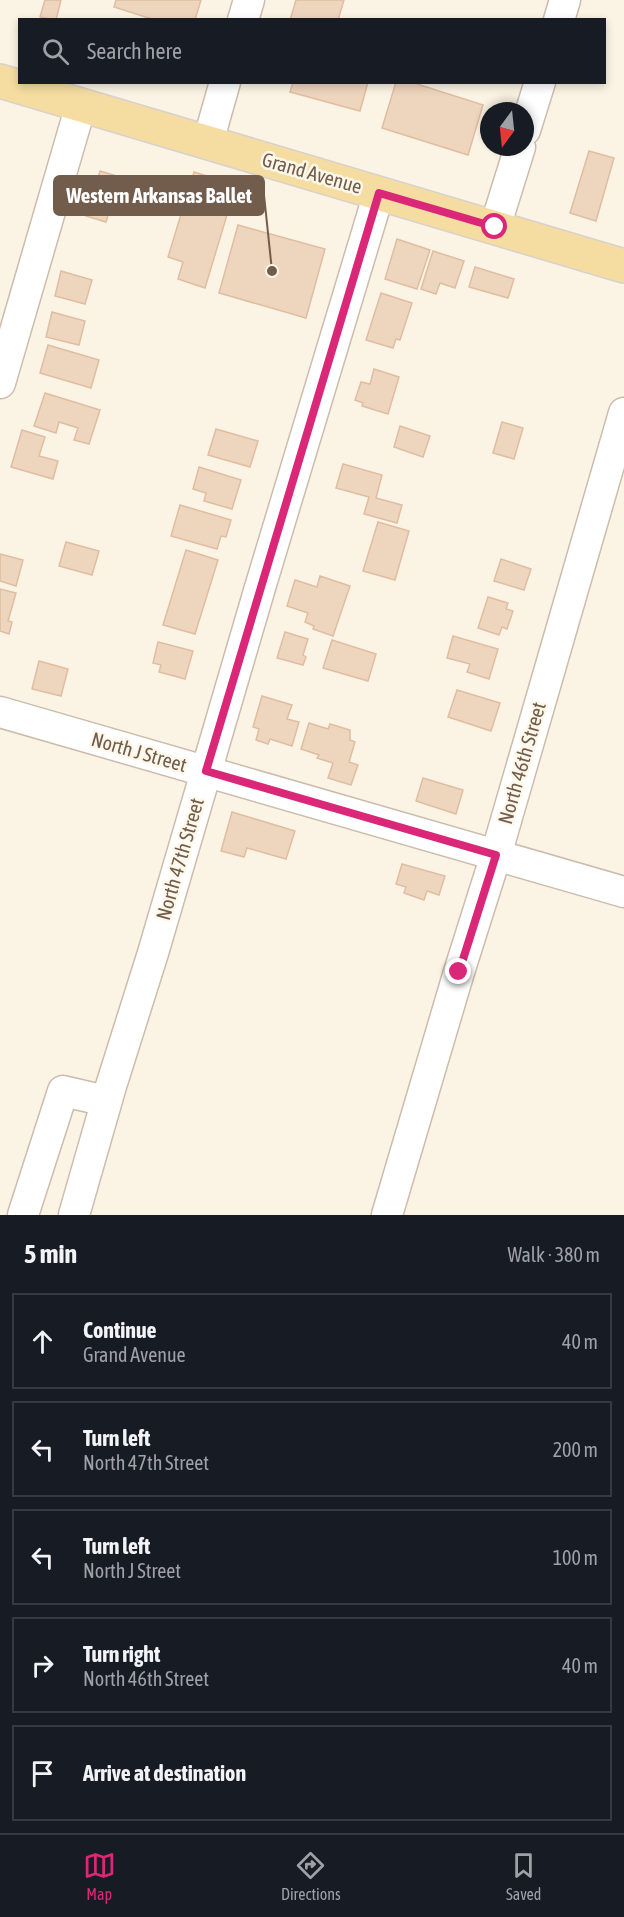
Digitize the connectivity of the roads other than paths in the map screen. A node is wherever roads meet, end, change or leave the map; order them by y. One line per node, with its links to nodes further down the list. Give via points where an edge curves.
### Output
1 (249, 0): 3 (street)
2 (565, 0): 4 (street)
3 (244, 18)
4 (560, 18)
5 (0, 81): 9 (main road, Grand Avenue)
6 (224, 84): 10 (street)
7 (539, 84): 8 (street)
8 (534, 102)
9 (81, 105): 10 (main road, Grand Avenue); 15 (street)
10 (208, 142): 12 (main road, Grand Avenue)
11 (517, 156): 13 (street)
12 (379, 193): 13 (main road, Grand Avenue); 18 (street, North 47th Street)
13 (495, 227): 14 (main road, Grand Avenue)
14 (624, 266)
15 (0, 383)
16 (624, 413): 19 (street, North 46th Street)
17 (0, 712): 18 (street, North J Street)
18 (206, 771): 19 (street, North J Street); 21 (street, North 47th Street)
19 (496, 855): 20 (street, North J Street); 24 (street, North 46th Street)
20 (624, 892)
21 (106, 1101): 22 (street, via 63,1091); 23 (street, North 47th Street)
22 (23, 1215)
23 (74, 1215)
24 (387, 1215)

